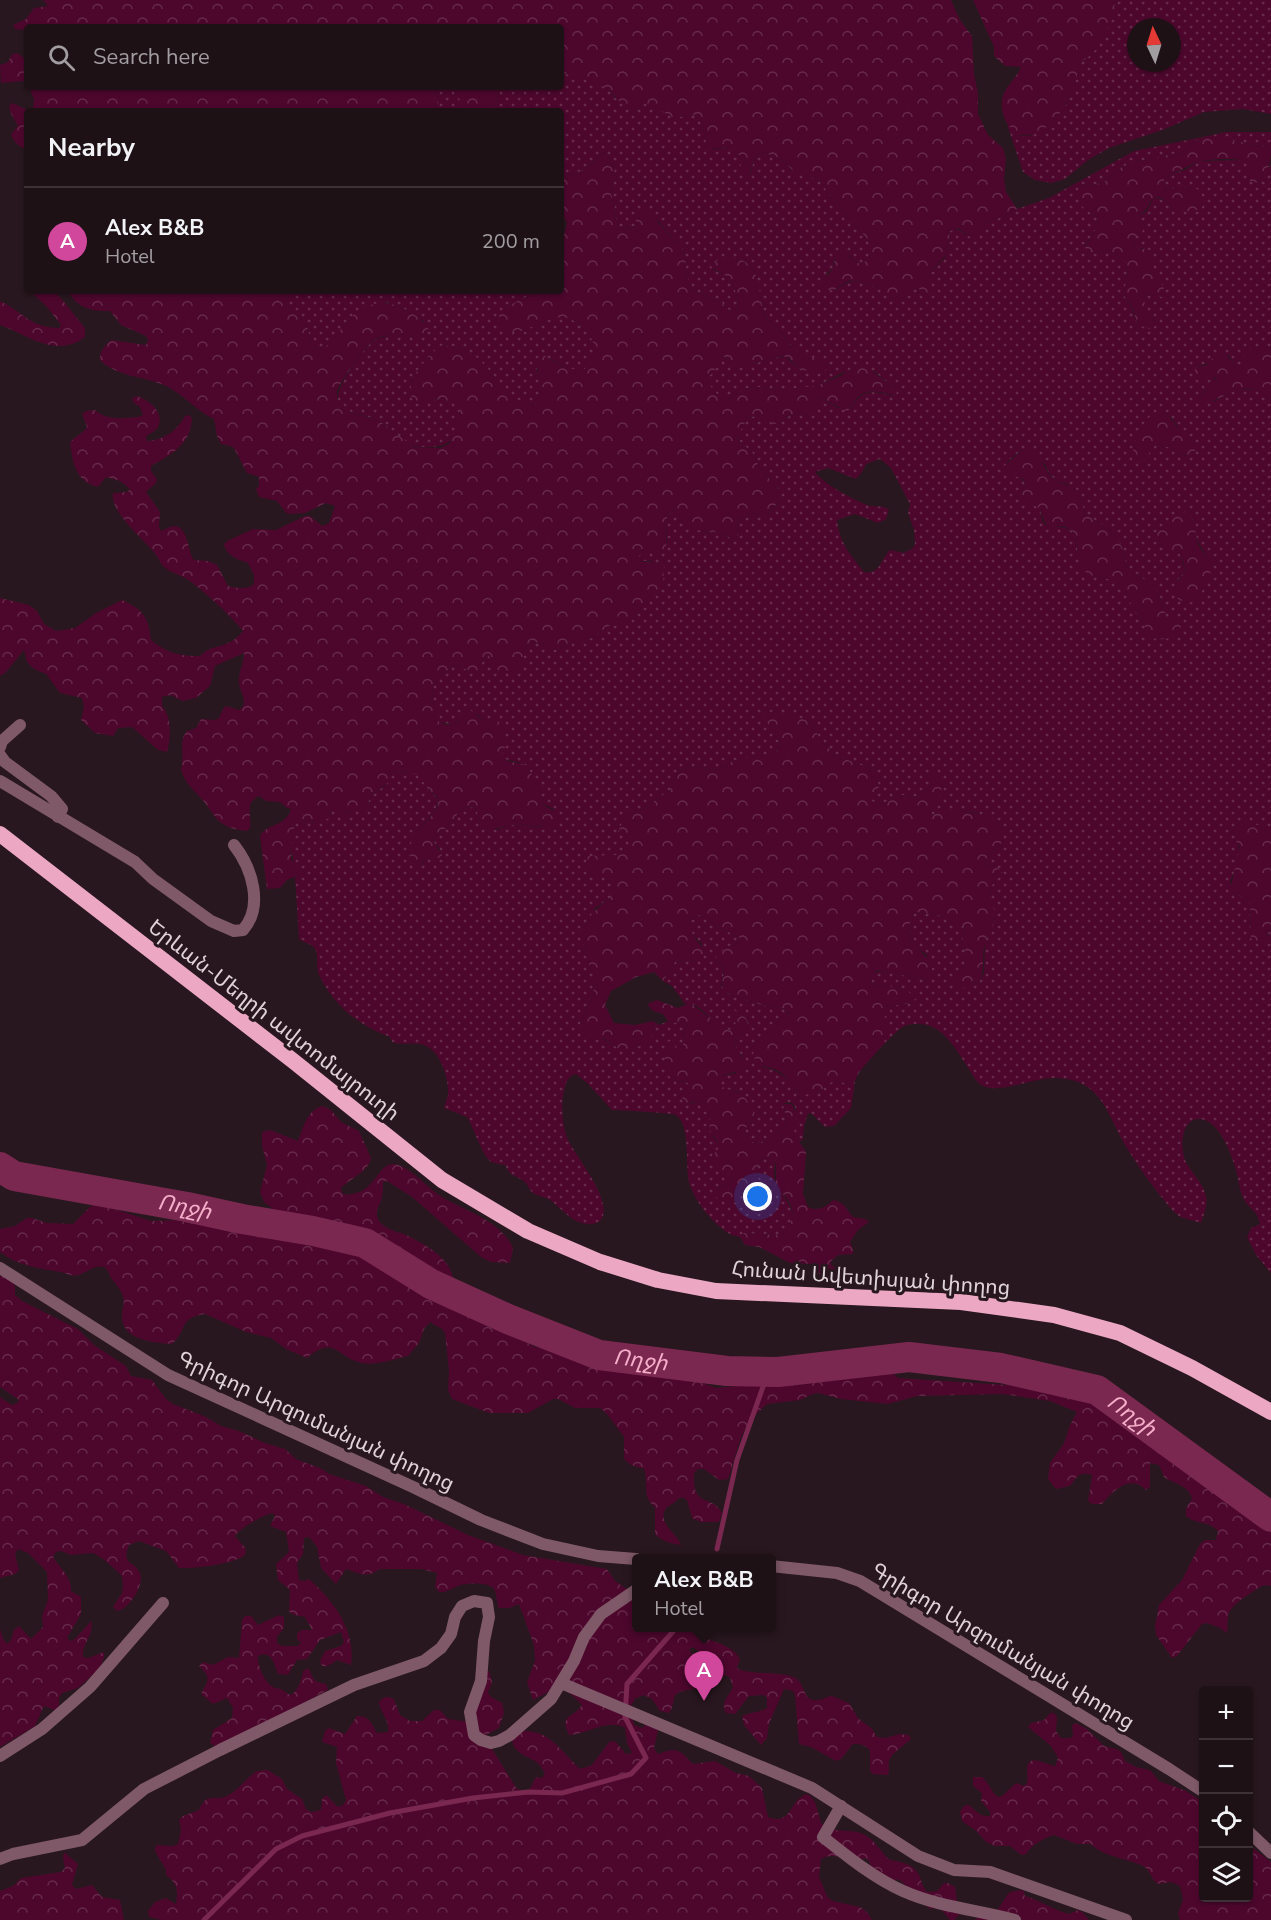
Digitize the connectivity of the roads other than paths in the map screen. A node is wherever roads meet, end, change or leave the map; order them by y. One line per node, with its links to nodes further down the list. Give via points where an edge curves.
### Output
1 (20, 725): 2 (street)
2 (0, 747)
3 (0, 754): 5 (street, via 51,796 62,810)
4 (0, 781): 5 (street)
5 (58, 817): 7 (street, via 135,862 211,921 234,931 243,930 254,912 245,858)
6 (0, 834): 8 (highway, Երևան-Մեղրի ավտոմայրուղի, via 442,1180)
7 (234, 845)
8 (528, 1231): 10 (highway, Հունան Ավետիսյան փողոց, via 600,1262 657,1280 716,1291 961,1302 1054,1315 1120,1333)
9 (0, 1268): 11 (street, Գրիգոր Արզումանյան փողոց, via 168,1375 481,1520 543,1544)
10 (1271, 1412)
11 (632, 1559)
12 (776, 1567): 17 (street, Գրիգոր Արզումանյան փողոց, via 837,1573 860,1581)
13 (632, 1593): 15 (street, via 601,1614 584,1637)
14 (163, 1603): 16 (street, via 81,1694 42,1729)
15 (561, 1683): 18 (street, via 812,1788); 21 (street, via 551,1699 510,1735 491,1743 474,1736 470,1712 481,1681 489,1617 487,1603 474,1601 462,1606 451,1634 424,1661 354,1685 153,1784 82,1840)
16 (0, 1756)
17 (1199, 1789)
18 (840, 1806): 22 (street, via 823,1837 872,1874 903,1891 948,1906); 23 (street, via 918,1856 954,1870 990,1872)
19 (1253, 1837): 20 (street)
20 (1271, 1853)
21 (0, 1859)
22 (1015, 1920)
23 (1126, 1920)

